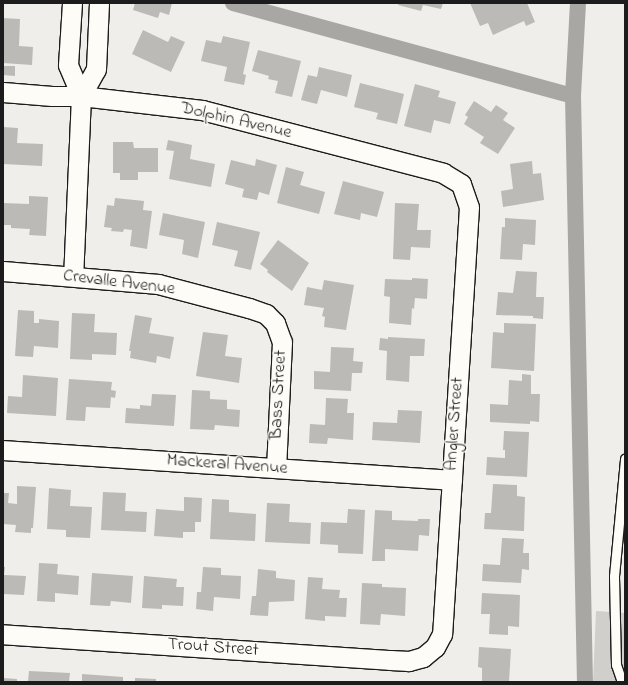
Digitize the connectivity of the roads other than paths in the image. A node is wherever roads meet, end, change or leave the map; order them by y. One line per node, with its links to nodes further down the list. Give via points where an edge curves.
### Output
1 (72, 3): 4 (street, via 68,65)
2 (100, 3): 4 (street, via 96,69)
3 (3, 92): 4 (street, Dolphin Avenue)
4 (81, 96): 5 (street, Dolphin Avenue, via 202,110 443,173); 7 (street)
5 (461, 184): 12 (street, Angler Street, via 469,207)
6 (3, 271): 7 (street, Crevalle Avenue)
7 (73, 276): 8 (street, Crevalle Avenue, via 158,284 250,308 266,314)
8 (275, 323): 11 (street, Bass Street, via 282,342)
9 (3, 450): 11 (street, Mackeral Avenue)
10 (625, 459): 15 (lane, via 614,576 616,666)
11 (276, 468): 12 (street, Mackeral Avenue)
12 (452, 480): 14 (street, Angler Street, via 442,634 435,647)
13 (3, 634): 14 (street, Trout Street, via 390,660 409,661)
14 (423, 657)
15 (622, 682)

